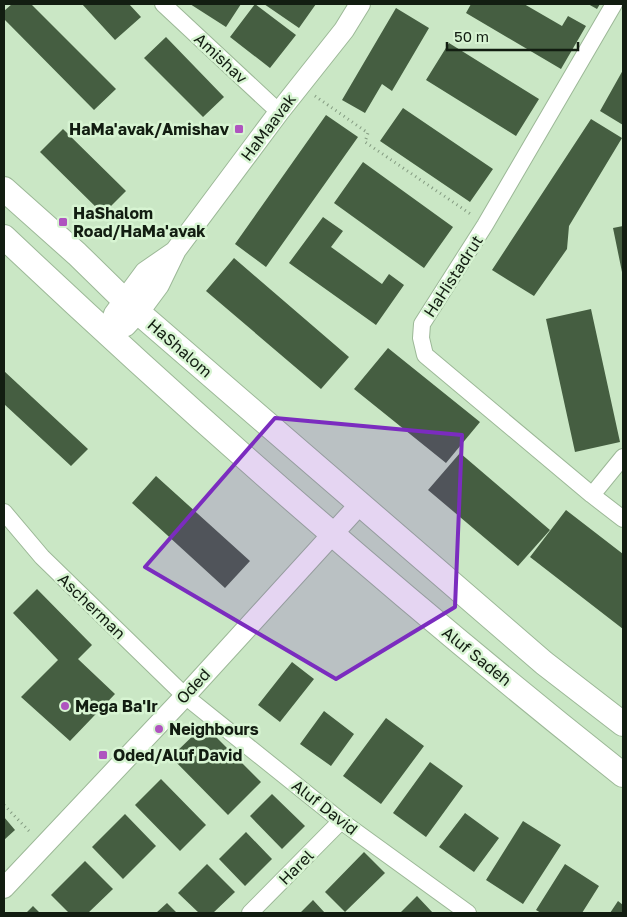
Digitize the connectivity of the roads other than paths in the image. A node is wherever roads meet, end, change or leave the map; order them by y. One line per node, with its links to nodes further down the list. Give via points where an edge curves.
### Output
1 (162, 4): 4 (street, Amishav)
2 (360, 4): 4 (street, HaMaavak, via 344,30)
3 (614, 4): 10 (street, HaHistadrut, via 485,225 422,324 421,338 425,355)
4 (280, 112): 7 (street, HaMaavak, via 176,250 159,285)
5 (4, 189): 7 (main road, HaShalom)
6 (4, 237): 8 (main road)
7 (132, 306): 8 (street, HaMaavak, via 126,326); 11 (main road, HaShalom)
8 (107, 334): 14 (main road)
9 (623, 457): 10 (street)
10 (592, 496): 13 (street, HaHistadrut)
11 (360, 504): 14 (street, Oded); 16 (main road, via 544,663)
12 (4, 512): 15 (street, Ascherman, via 42,557)
13 (623, 519)
14 (332, 535): 15 (street, Oded); 17 (main road, Aluf Sadeh)
15 (185, 696): 18 (street, Aluf David); 19 (street, Oded)
16 (623, 724)
17 (623, 774)
18 (341, 821): 20 (street, Harel); 21 (street, Aluf David)
19 (4, 888)
20 (250, 913)
21 (468, 913)

